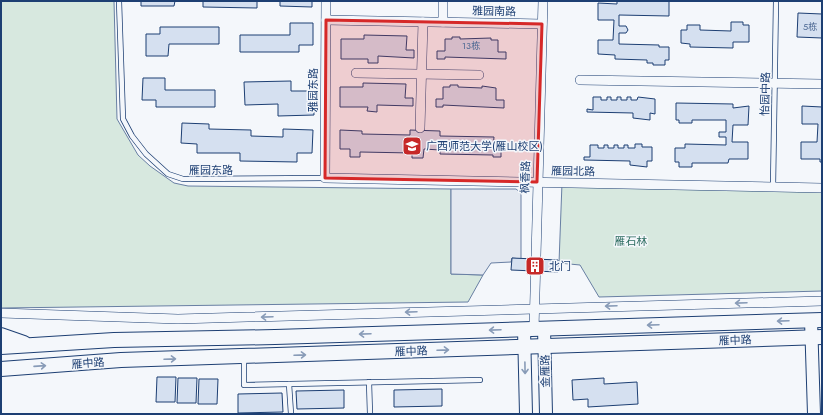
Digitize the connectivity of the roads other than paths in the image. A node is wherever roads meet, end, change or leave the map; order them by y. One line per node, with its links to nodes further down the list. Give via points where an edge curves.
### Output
1 (119, 1): 17 (lane, 雁园东路, via 122,116 137,143 158,165 172,176 183,179)
2 (326, 1): 6 (street, 雅园东路)
3 (443, 1): 8 (street)
4 (543, 1): 9 (street, 枫香路)
5 (776, 1): 14 (lane, 怡园中路)
6 (326, 20): 7 (street, 雅园南路); 17 (street, 雅园东路)
7 (423, 22): 8 (street, 雅园南路); 11 (street)
8 (443, 22): 9 (street, 雅园南路)
9 (542, 24): 18 (street, 枫香路)
10 (356, 73): 11 (street)
11 (421, 74): 12 (street); 16 (street)
12 (479, 75)
13 (580, 80): 14 (street)
14 (775, 83): 15 (street); 19 (lane, 怡园中路)
15 (822, 84)
16 (420, 128)
17 (324, 178): 18 (street, 雁园北路)
18 (537, 182): 19 (street, 雁园北路); 22 (street, 枫香路)
19 (773, 187): 20 (street, 雁园北路)
20 (822, 188)
21 (822, 301): 22 (street, one-way to 22)
22 (534, 309): 23 (street, one-way to 23, via 178,318); 25 (street, 枫香路)
23 (1, 313)
24 (817, 320): 25 (main road, 雁中路, one-way to 25); 27 (street)
25 (534, 329): 28 (main road, 雁中路, one-way to 28, via 114,340); 30 (street, 金雁路); 31 (street, 金雁路)
26 (1, 335): 28 (main road)
27 (817, 337): 30 (main road, 雁中路); 39 (street)
28 (30, 346): 29 (main road, 雁中路)
29 (1, 347)
30 (545, 347): 31 (main road, 雁中路); 43 (street, 金雁路)
31 (525, 348): 32 (main road, 雁中路, one-way to 31); 42 (street, 金雁路, one-way to 42)
32 (244, 356): 33 (main road, 雁中路, one-way to 32, via 121,360); 38 (lane, via 244,385)
33 (16, 368): 34 (main road, 雁中路); 35 (main road)
34 (1, 369)
35 (1, 374)
36 (480, 380): 37 (lane)
37 (369, 382): 38 (lane); 41 (lane)
38 (289, 384): 40 (lane)
39 (818, 384): 44 (street)
40 (290, 414)
41 (370, 414)
42 (526, 414)
43 (546, 414)
44 (814, 414)

